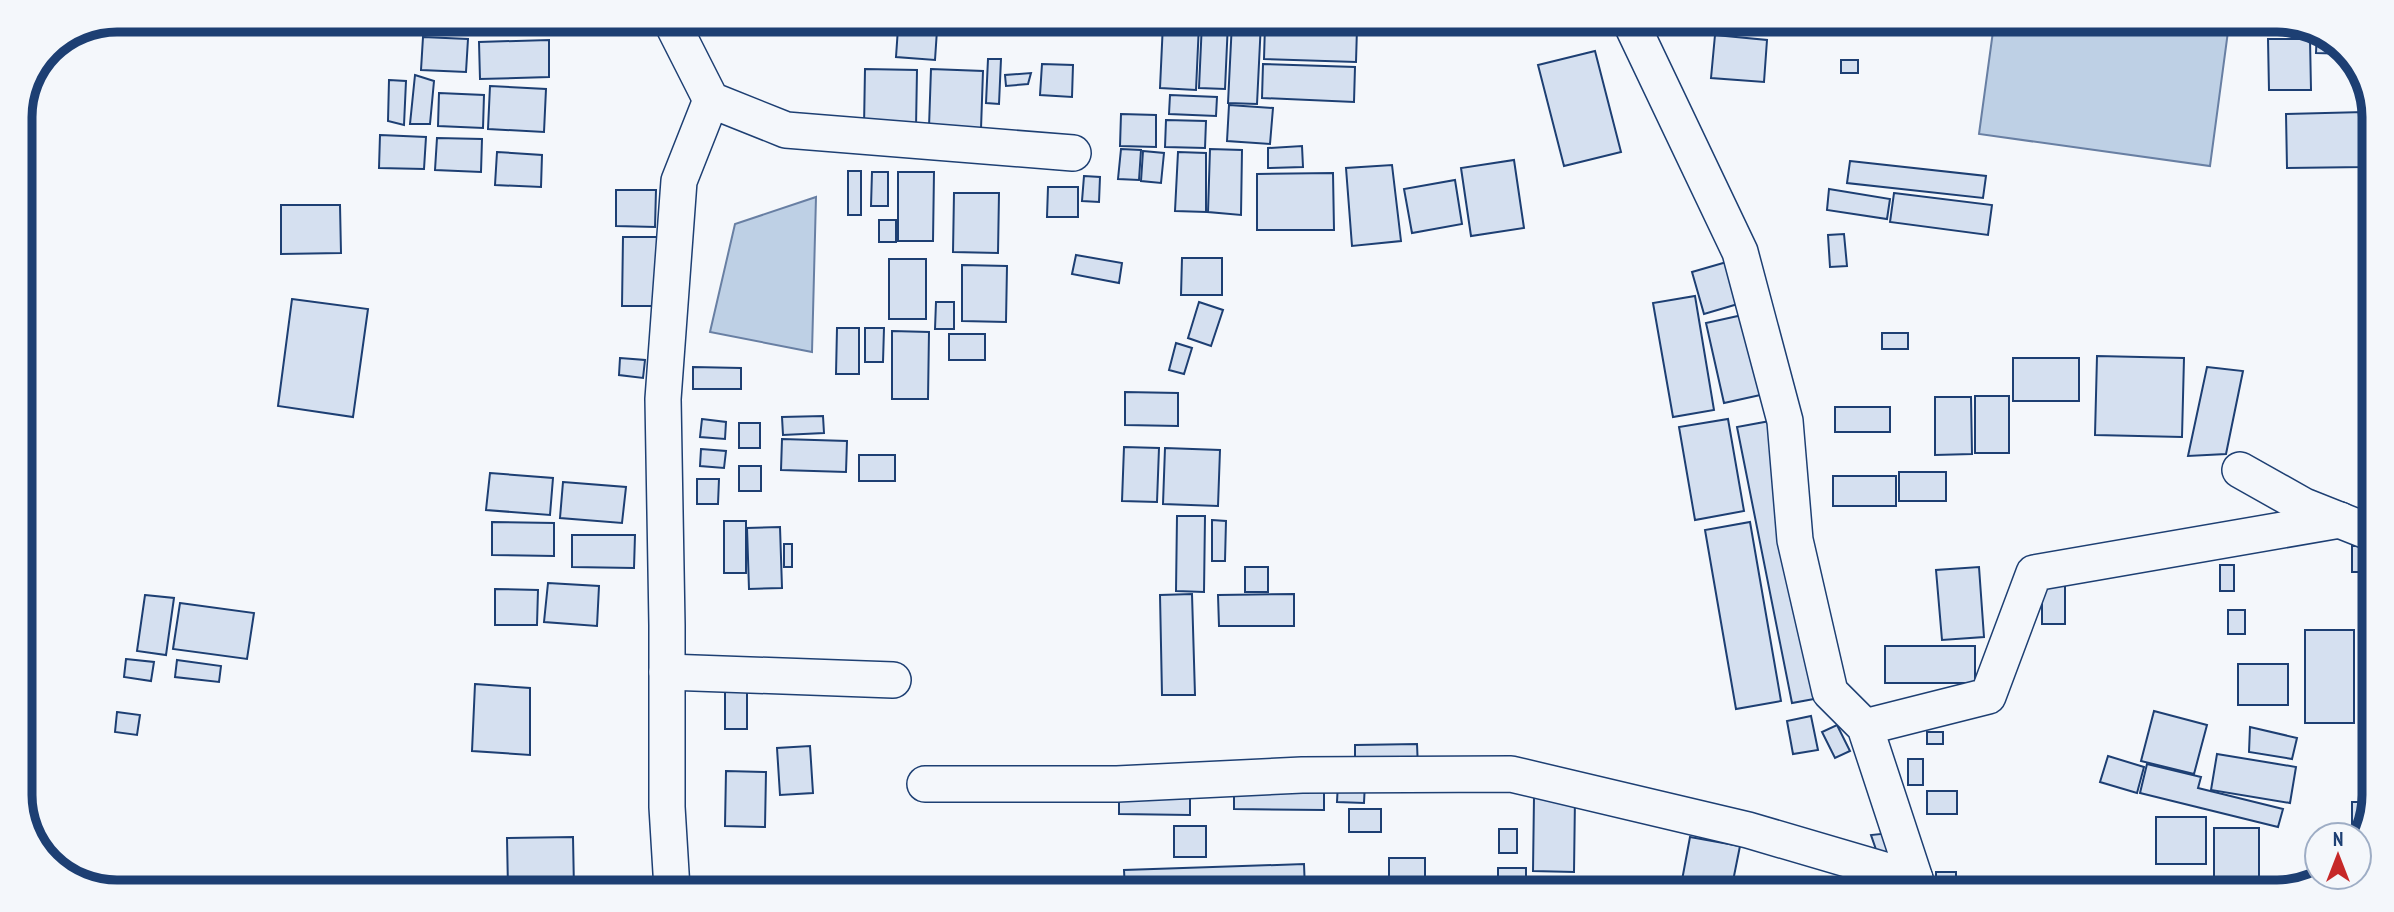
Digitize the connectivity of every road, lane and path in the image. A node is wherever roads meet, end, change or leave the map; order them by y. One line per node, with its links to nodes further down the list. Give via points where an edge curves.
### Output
1 (676, 31): 3 (street)
2 (1635, 31): 9 (street, via 1740,252 1785,421 1795,540 1830,692)
3 (711, 100): 4 (street, via 786,130); 7 (street, via 679,181 663,399)
4 (1073, 153)
5 (2240, 470): 6 (street, via 2304,506)
6 (2356, 526): 9 (street, via 2034,573 1988,696)
7 (667, 672): 8 (street); 11 (street)
8 (893, 680)
9 (1865, 727): 13 (street)
10 (925, 784): 12 (street, via 1511,774 1748,830)
11 (672, 880)
12 (1897, 880)
13 (1913, 880)

